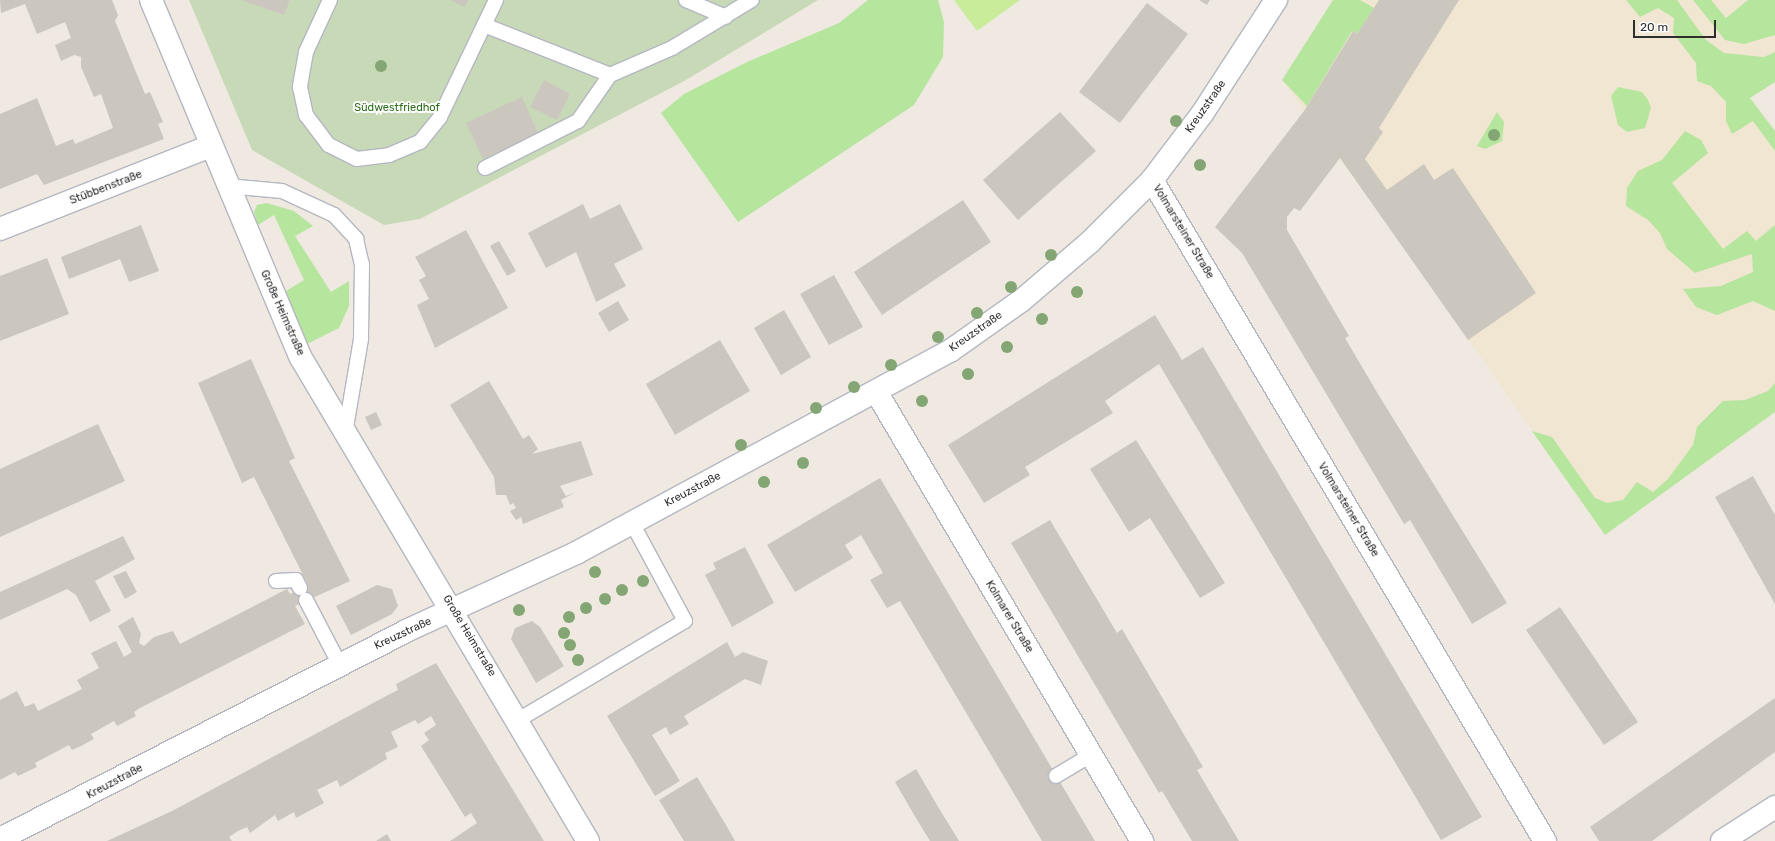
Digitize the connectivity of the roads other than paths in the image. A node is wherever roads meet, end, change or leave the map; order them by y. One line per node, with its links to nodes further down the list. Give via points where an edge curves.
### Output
1 (151, 0): 10 (street, Große Heimstraße)
2 (330, 0): 8 (lane, via 306,52 300,87 306,115 329,145 357,159 389,155 420,142 440,117)
3 (496, 0): 8 (lane)
4 (686, 0): 7 (lane)
5 (752, 0): 7 (lane)
6 (1276, 0): 12 (street, Kreuzstraße, via 1202,114)
7 (726, 17): 9 (lane, via 672,48)
8 (484, 25): 9 (lane)
9 (610, 75): 11 (lane, via 578,121)
10 (211, 146): 13 (street, Große Heimstraße); 14 (street, Stübbenstraße)
11 (485, 168)
12 (1152, 180): 15 (street, Kreuzstraße, via 1090,242 1021,301 950,351); 28 (street, Volmarsteiner Straße)
13 (227, 186): 16 (street, Große Heimstraße, via 301,358); 16 (lane, via 282,191 334,215 356,239 362,264 361,339)
14 (0, 229)
15 (877, 393): 17 (street, Kreuzstraße); 22 (street, Kolmarer Straße)
16 (345, 435): 19 (street, Große Heimstraße)
17 (632, 523): 19 (street, Kreuzstraße); 21 (lane, via 685,621)
18 (276, 581): 20 (lane, via 296,580)
19 (454, 611): 20 (street, Kreuzstraße); 21 (street, Große Heimstraße)
20 (340, 665): 25 (street, Kreuzstraße)
21 (518, 720): 26 (street, Große Heimstraße)
22 (1091, 756): 23 (lane); 27 (street, Kolmarer Straße)
23 (1056, 776)
24 (1775, 807): 29 (street)
25 (0, 838)
26 (588, 841)
27 (1142, 841)
28 (1545, 841)
29 (1722, 841)

